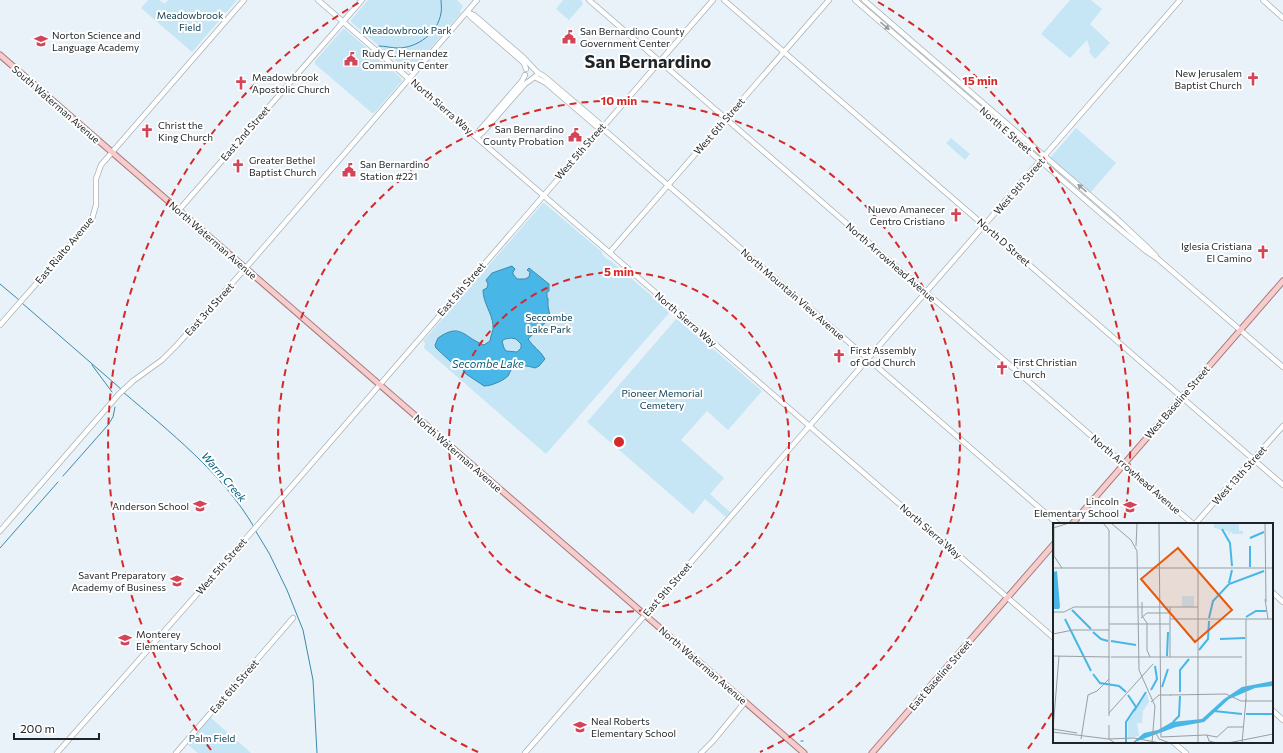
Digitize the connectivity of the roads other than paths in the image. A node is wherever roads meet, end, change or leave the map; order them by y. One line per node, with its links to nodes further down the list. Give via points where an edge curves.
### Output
1 (244, 0): 26 (street, East Rialto Avenue)
2 (318, 0): 15 (street, North Sierra Way)
3 (362, 0): 15 (street, East 2nd Street)
4 (478, 0): 13 (street, East 3rd Street)
5 (712, 0): 18 (street, West 5th Street)
6 (724, 0): 16 (street, North D Street)
7 (829, 0): 16 (street, West 6th Street)
8 (855, 0): 28 (street, North E Street, one-way to 28)
9 (864, 0): 27 (street, North E Street)
10 (1180, 0): 27 (street, West 9th Street)
11 (1263, 0): 14 (street)
12 (592, 1): 18 (street, North Arrowhead Avenue)
13 (467, 12): 19 (street, via 474,15 518,53); 22 (street, East 3rd Street)
14 (1283, 18)
15 (343, 21): 22 (street, North Sierra Way); 31 (street, East 2nd Street)
16 (784, 52): 23 (street, West 6th Street); 32 (street, North D Street)
17 (0, 55): 26 (main road, South Waterman Avenue)
18 (659, 61): 23 (street, North Arrowhead Avenue); 24 (street, West 5th Street)
19 (529, 68): 20 (street); 21 (street, via 535,69)
20 (525, 75): 21 (street, via 527,78); 25 (street, via 479,131)
21 (534, 76): 24 (street, North Mountain View Avenue, via 545,77); 25 (street)
22 (410, 79): 25 (street, North Sierra Way); 35 (street, East 3rd Street)
23 (725, 119): 29 (street, West 6th Street); 37 (street, North Arrowhead Avenue)
24 (601, 127): 29 (street, North Mountain View Avenue); 30 (street, West 5th Street)
25 (477, 137): 30 (street, North Sierra Way)
26 (112, 152): 31 (main road, North Waterman Avenue); 38 (street, East Rialto Avenue, via 98,170 96,205 92,219)
27 (1045, 156): 28 (street, West 9th Street); 34 (street, North E Street, one-way to 27, via 1131,231)
28 (1041, 161): 32 (street, West 9th Street); 34 (street, North E Street, via 1107,219)
29 (668, 185): 33 (street, West 6th Street); 40 (street, North Mountain View Avenue)
30 (543, 194): 33 (street, North Sierra Way); 42 (street, East 5th Street)
31 (179, 210): 35 (main road, North Waterman Avenue)
32 (984, 226): 37 (street, West 9th Street); 43 (street, North D Street)
33 (610, 252): 44 (street, North Sierra Way)
34 (1158, 259): 39 (street, North E Street)
35 (245, 268): 42 (main road, North Waterman Avenue); 53 (street, East 3rd Street, via 169,354 119,394)
36 (1283, 281): 39 (main road, West Baseline Street)
37 (926, 292): 40 (street, West 9th Street); 47 (street, North Arrowhead Avenue)
38 (0, 325)
39 (1240, 330): 41 (street, North E Street); 43 (main road, West Baseline Street)
40 (868, 359): 44 (street, West 9th Street); 49 (street, North Mountain View Avenue)
41 (1283, 367)
42 (380, 384): 58 (main road, North Waterman Avenue); 65 (street, West 5th Street)
43 (1182, 397): 46 (street, North D Street); 47 (main road, West Baseline Street)
44 (810, 426): 56 (street, North Sierra Way); 58 (street, East 9th Street)
45 (1283, 426): 46 (street, West 13th Street)
46 (1253, 458): 48 (street, North D Street); 52 (street, West 13th Street)
47 (1124, 464): 50 (main road, West Baseline Street); 51 (street, North Arrowhead Avenue)
48 (1283, 485)
49 (1057, 523)
50 (1073, 523)
51 (1193, 523)
52 (1195, 523)
53 (0, 531)
54 (1053, 545): 56 (main road)
55 (1273, 593): 57 (street)
56 (1008, 598): 60 (street, North Sierra Way); 70 (main road, East Baseline Street)
57 (1283, 602)
58 (645, 615): 61 (main road, North Waterman Avenue); 67 (street, East 9th Street)
59 (293, 618): 66 (street, East 6th Street)
60 (1053, 637)
61 (745, 702): 68 (street); 69 (main road, North Waterman Avenue)
62 (1273, 711): 63 (street)
63 (1283, 720)
64 (1174, 743): 71 (street)
65 (57, 753)
66 (176, 753)
67 (525, 753)
68 (701, 753)
69 (804, 753)
70 (872, 753)
71 (1186, 753)

